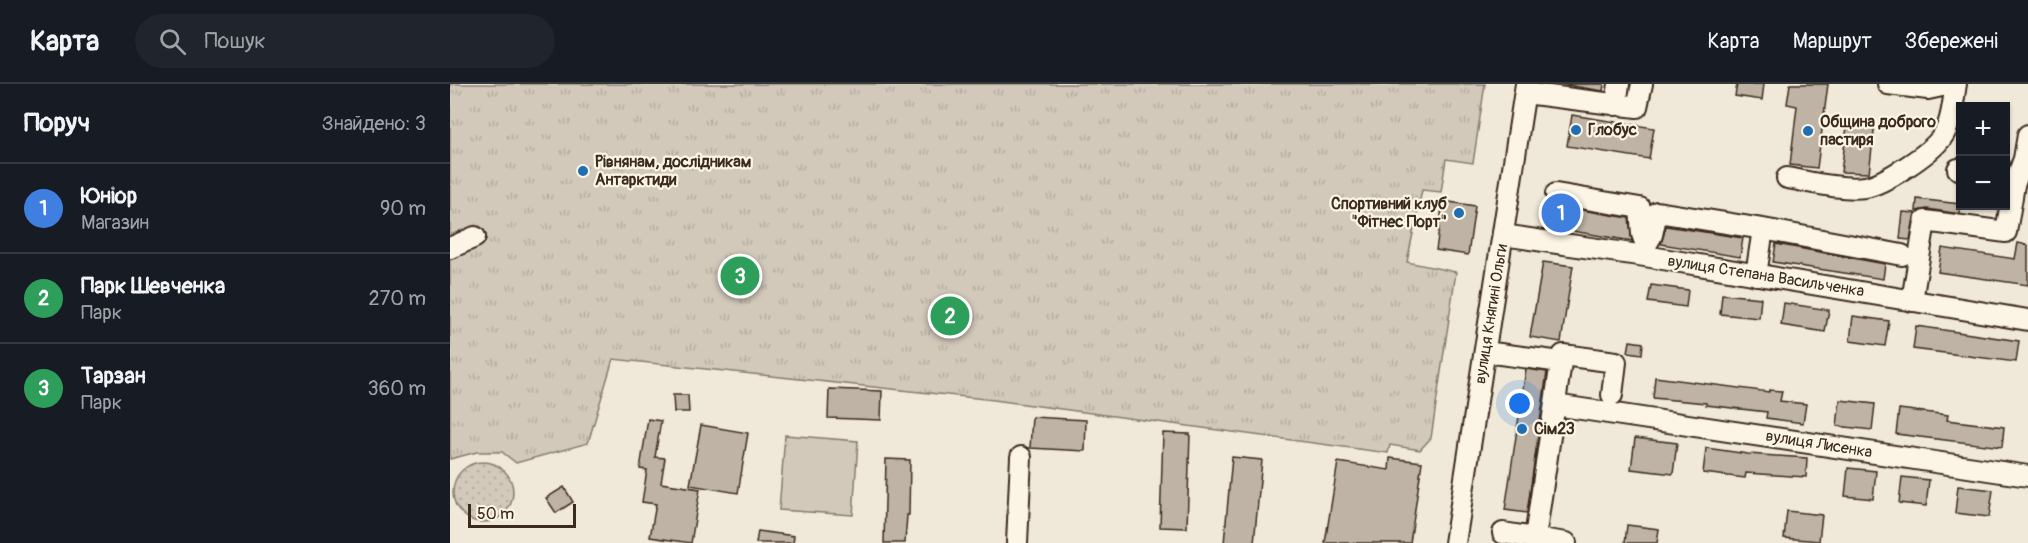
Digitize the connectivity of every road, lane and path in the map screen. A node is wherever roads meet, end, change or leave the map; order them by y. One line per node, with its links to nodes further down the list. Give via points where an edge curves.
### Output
1 (1619, 84): 7 (street)
2 (1642, 84): 7 (street, via 1637,107)
3 (1888, 84): 4 (street, via 1928,89)
4 (1951, 84)
5 (1956, 84): 10 (street, via 1942,138 1896,173 1866,187)
6 (1525, 88): 7 (street); 13 (street, вулиця Княгині Ольги)
7 (1616, 105)
8 (2028, 135): 9 (street, via 2024,159)
9 (2011, 177): 19 (street, via 2014,185 2006,232 1924,220)
10 (1787, 178)
11 (1556, 194): 16 (street, via 1640,208)
12 (1763, 230): 16 (street, via 1657,212); 17 (street); 18 (street)
13 (1503, 235): 16 (street, вулиця Степана Васильченка); 21 (street, вулиця Княгині Ольги)
14 (475, 237): 15 (street)
15 (450, 248)
16 (1646, 251): 18 (street, вулиця Степана Васильченка)
17 (1902, 255)
18 (1756, 275): 19 (street, вулиця Степана Васильченка)
19 (1912, 301): 20 (street, вулиця Степана Васильченка)
20 (2028, 320)
21 (1485, 352): 22 (street); 30 (street, вулиця Княгині Ольги)
22 (1561, 362): 23 (street, via 1563,355 1616,362); 24 (street)
23 (1611, 403): 24 (street, вулиця Лисенка); 26 (street, вулиця Лисенка)
24 (1555, 405): 28 (street)
25 (1022, 457): 29 (street)
26 (2028, 476)
27 (1503, 533): 28 (street)
28 (1535, 538): 31 (street)
29 (1017, 543)
30 (1455, 543)
31 (1566, 543)

